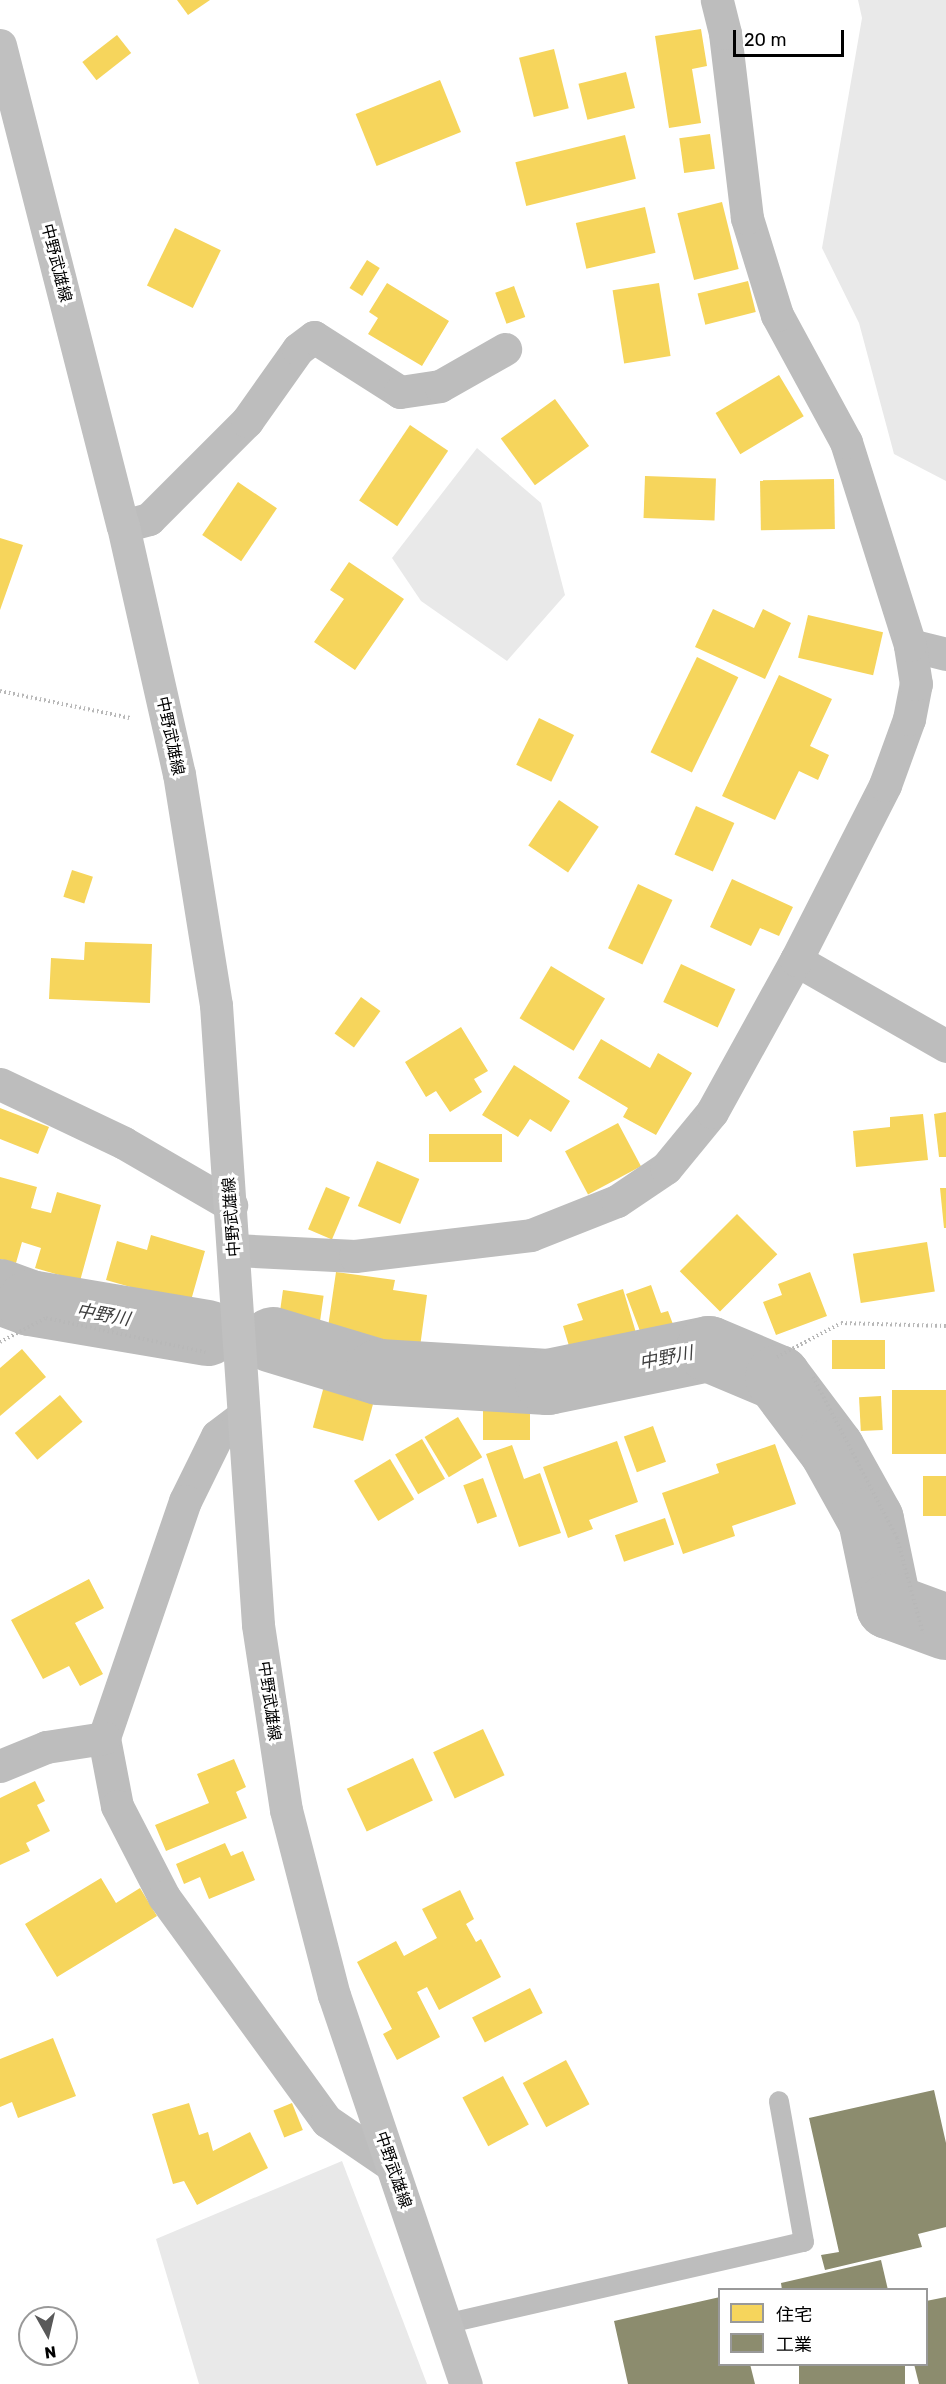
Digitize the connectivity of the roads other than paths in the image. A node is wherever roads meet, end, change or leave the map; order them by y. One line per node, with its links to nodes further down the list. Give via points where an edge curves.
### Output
1 (717, 0): 5 (street, via 725,33 747,218 777,315 846,442)
2 (0, 45): 4 (main road, 中野武雄線)
3 (506, 349): 4 (street, via 440,386 400,392 314,337 297,349 247,421 149,519)
4 (123, 526): 10 (main road, 中野武雄線, via 169,726 216,1005)
5 (910, 645): 6 (street); 7 (street, via 916,684 909,719 885,785)
6 (946, 654)
7 (796, 960): 8 (street); 11 (street, via 712,1112 666,1168 617,1202 519,1236 355,1256)
8 (946, 1046)
9 (0, 1084): 10 (street, via 124,1143)
10 (231, 1205): 11 (main road, 中野武雄線)
11 (235, 1250): 12 (main road, 中野武雄線)
12 (242, 1417): 13 (street, via 217,1437 185,1501); 16 (main road, 中野武雄線, via 258,1625 285,1810 334,1995)
13 (104, 1738): 14 (street, via 46,1747); 16 (street, via 117,1806 164,1897 327,2121)
14 (0, 1766)
15 (779, 2101): 17 (lane, via 804,2242)
16 (390, 2164): 17 (main road, 中野武雄線)
17 (445, 2324): 18 (main road, 中野武雄線)
18 (466, 2384)

